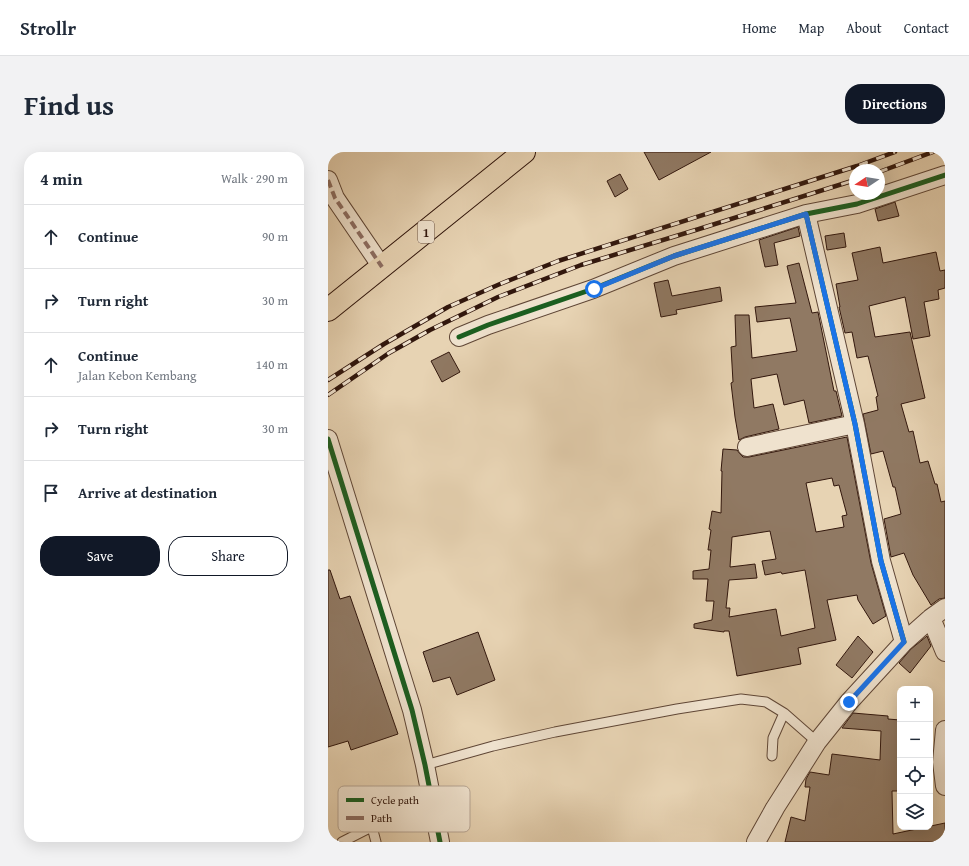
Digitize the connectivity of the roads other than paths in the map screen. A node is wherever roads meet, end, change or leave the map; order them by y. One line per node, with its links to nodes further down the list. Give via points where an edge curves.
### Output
1 (524, 152): 5 (highway, 1)
2 (945, 175): 4 (street, via 857,204)
3 (328, 180): 5 (street, via 335,198)
4 (806, 214): 7 (street, via 674,256 594,289 488,325); 8 (street)
5 (382, 267): 6 (highway, 1)
6 (328, 310)
7 (459, 338)
8 (855, 424): 10 (street); 12 (street, via 881,561)
9 (328, 439): 18 (street, via 412,710)
10 (747, 447)
11 (938, 613): 12 (street); 13 (street)
12 (904, 642): 16 (street, via 849,702)
13 (945, 652)
14 (784, 714): 16 (lane); 17 (lane, via 772,738); 18 (lane, via 766,702 741,700 677,709 493,746)
15 (945, 730): 20 (street, via 942,762)
16 (817, 742): 27 (street)
17 (772, 756)
18 (425, 765): 19 (street)
19 (430, 786)
20 (945, 786)
21 (361, 832): 24 (lane)
22 (374, 832): 25 (lane)
23 (438, 832): 26 (street)
24 (342, 842)
25 (376, 842)
26 (440, 842)
27 (756, 842)

